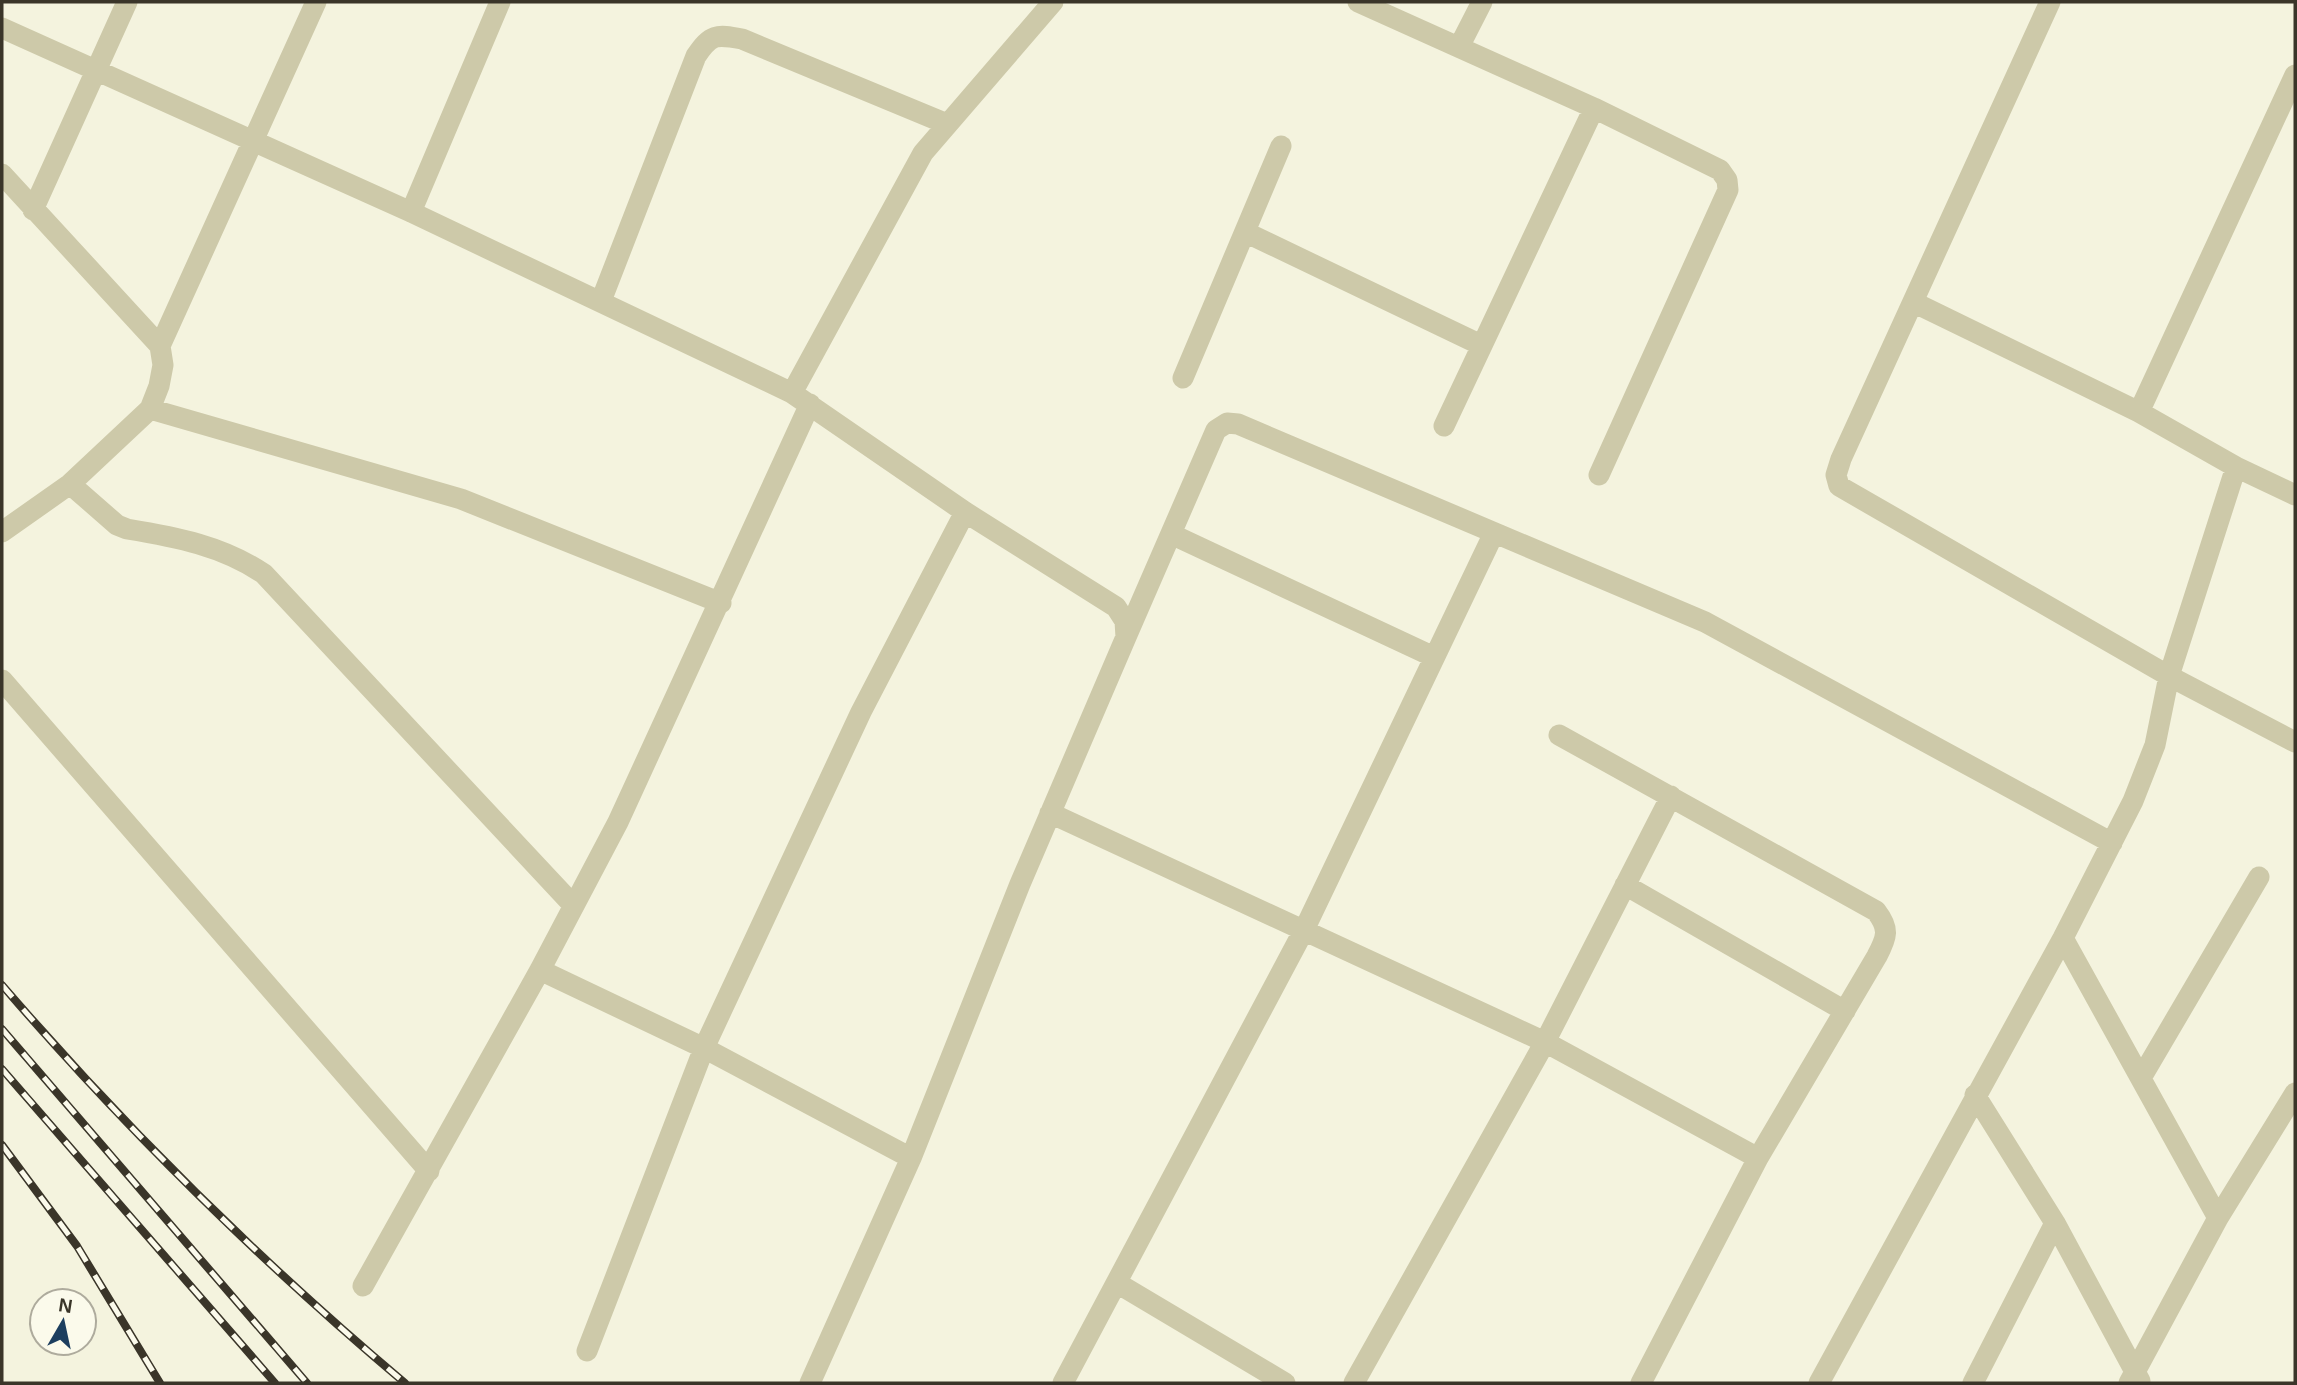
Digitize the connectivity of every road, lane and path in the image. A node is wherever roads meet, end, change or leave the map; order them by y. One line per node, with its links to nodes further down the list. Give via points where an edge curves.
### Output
1 (127, 2): 10 (street)
2 (316, 2): 14 (street)
3 (500, 2): 18 (street)
4 (1053, 2): 13 (street)
5 (1358, 2): 9 (street)
6 (1482, 2): 9 (street)
7 (2050, 2): 21 (street)
8 (2, 28): 10 (street)
9 (1459, 47): 12 (street)
10 (97, 71): 14 (street); 17 (street)
11 (2295, 75): 27 (street)
12 (1594, 108): 22 (street); 30 (street, via 1720,170 1728,190)
13 (947, 124): 20 (street, via 742,39 721,35 706,40); 25 (street, via 905,184)
14 (255, 142): 18 (street); 23 (street)
15 (1280, 146): 19 (street)
16 (2, 174): 17 (street)
17 (33, 210): 23 (street)
18 (411, 212): 20 (street)
19 (1245, 232): 22 (street); 24 (street)
20 (601, 301): 25 (street)
21 (1913, 302): 27 (street); 40 (street, via 1841,459 1836,475 1839,486)
22 (1481, 345): 28 (street)
23 (160, 346): 26 (street, via 163,365)
24 (1183, 378)
25 (801, 399): 33 (street); 37 (street)
26 (150, 409): 31 (street); 37 (street, via 461,499)
27 (2139, 412): 29 (street)
28 (1444, 426)
29 (2236, 467): 32 (street); 40 (street)
30 (1599, 475)
31 (70, 484): 34 (street); 49 (street, via 127,530 204,545 264,574)
32 (2295, 495)
33 (965, 512): 38 (street, via 1116,607 1125,621); 55 (street, via 861,712)
34 (2, 532)
35 (1171, 534): 36 (street, via 1216,430 1227,423); 38 (street); 39 (street)
36 (1493, 535): 39 (street); 46 (street, via 1705,622)
37 (721, 603): 49 (street)
38 (1126, 637): 45 (street)
39 (1434, 657): 50 (street)
40 (2169, 676): 43 (street); 46 (street, via 2155,745)
41 (2, 680): 61 (street)
42 (1559, 736): 44 (street)
43 (2295, 742)
44 (1671, 796): 48 (street); 53 (street, via 1876,911 1886,925 1887,938)
45 (1050, 813): 50 (street); 59 (street)
46 (2112, 843): 51 (street)
47 (2259, 877): 56 (street)
48 (1625, 885): 53 (street); 54 (street)
49 (574, 906): 52 (street)
50 (1305, 928): 54 (street); 64 (street)
51 (2063, 938): 56 (street); 58 (street)
52 (540, 970): 55 (street); 61 (street)
53 (1845, 1011): 60 (street)
54 (1545, 1042): 60 (street); 71 (street)
55 (704, 1048): 59 (street); 66 (street)
56 (2141, 1079): 62 (street)
57 (2295, 1093): 62 (street)
58 (1975, 1095): 63 (street); 73 (street)
59 (912, 1158): 68 (street)
60 (1758, 1158): 72 (street)
61 (429, 1171): 65 (street)
62 (2218, 1218): 67 (street)
63 (2055, 1223): 67 (street); 74 (street)
64 (1117, 1283): 69 (street); 70 (street)
65 (363, 1286)
66 (587, 1351)
67 (2135, 1380)
68 (810, 1383)
69 (1063, 1383)
70 (1285, 1383)
71 (1354, 1383)
72 (1641, 1383)
73 (1819, 1383)
74 (1973, 1383)

